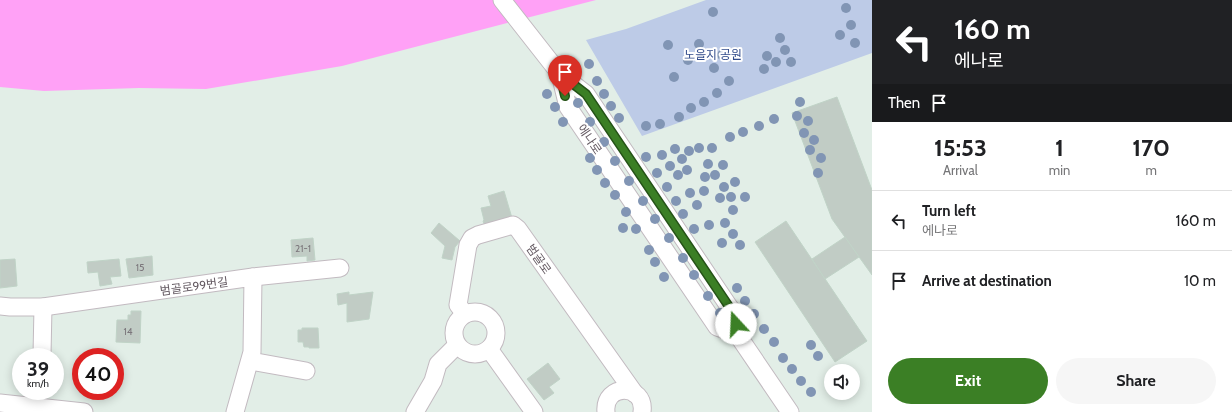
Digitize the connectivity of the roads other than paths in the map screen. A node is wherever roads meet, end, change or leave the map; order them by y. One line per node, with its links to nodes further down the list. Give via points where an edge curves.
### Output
1 (502, 0): 20 (street, 에나로, via 560,74 586,94 734,314 737,334)
2 (340, 268): 3 (street, 범골로99번길)
3 (253, 277): 5 (street, 범골로99번길); 10 (street)
4 (0, 306): 5 (street, 범골로99번길)
5 (43, 307): 8 (street)
6 (465, 314): 7 (street, via 459,318 453,331); 9 (street, via 478,312 490,318 496,330 496,337); 12 (street, 범골로, via 458,305 468,245 478,234 513,225 518,228)
7 (457, 345): 9 (street, via 469,354 483,352); 17 (street, via 438,364 433,381)
8 (42, 348)
9 (489, 348): 18 (street)
10 (250, 361): 11 (street); 16 (street)
11 (306, 371)
12 (635, 394): 14 (street, 범골로, via 640,398); 19 (street, via 630,390 612,394 608,398)
13 (0, 403): 15 (street)
14 (643, 411)
15 (84, 412)
16 (235, 412)
17 (415, 412)
18 (534, 412)
19 (606, 412)
20 (790, 412)

